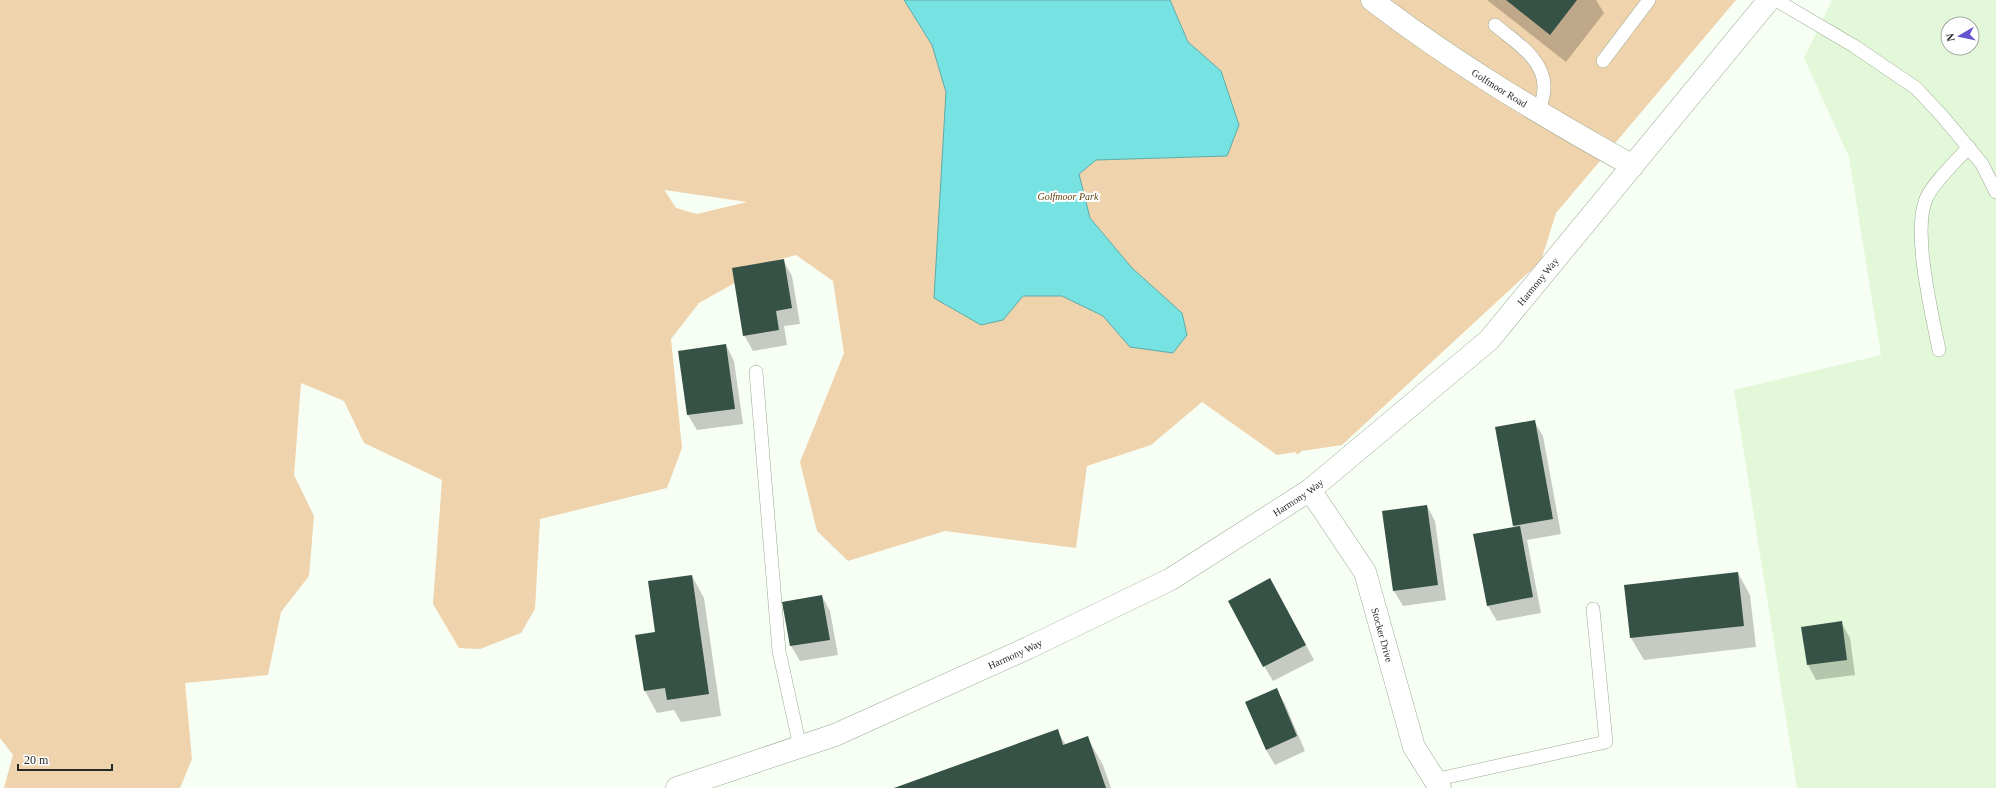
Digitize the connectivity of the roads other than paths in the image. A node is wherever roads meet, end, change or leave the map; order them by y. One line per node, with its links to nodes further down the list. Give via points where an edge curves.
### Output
1 (1372, 0): 7 (street, Golfmoor Road, via 1467,68)
2 (1649, 0): 6 (lane)
3 (1769, 0): 9 (street, Harmony Way)
4 (1776, 0): 8 (lane, via 1854,46 1916,88)
5 (1495, 25): 7 (lane, via 1527,51 1544,77)
6 (1603, 61)
7 (1539, 112): 9 (street, Golfmoor Road)
8 (1969, 147): 10 (lane, via 1982,164); 11 (lane, via 1944,174 1926,199 1921,224 1923,264)
9 (1634, 166): 13 (street, Harmony Way, via 1489,340)
10 (1996, 192)
11 (1939, 350)
12 (756, 372): 15 (lane, via 779,651)
13 (1310, 490): 15 (street, Harmony Way, via 1171,579 1028,648 835,735); 16 (street, Stocker Drive, via 1365,572 1414,747)
14 (1593, 609): 16 (lane, via 1606,742)
15 (800, 747): 17 (street, Harmony Way)
16 (1437, 784)
17 (677, 788)

